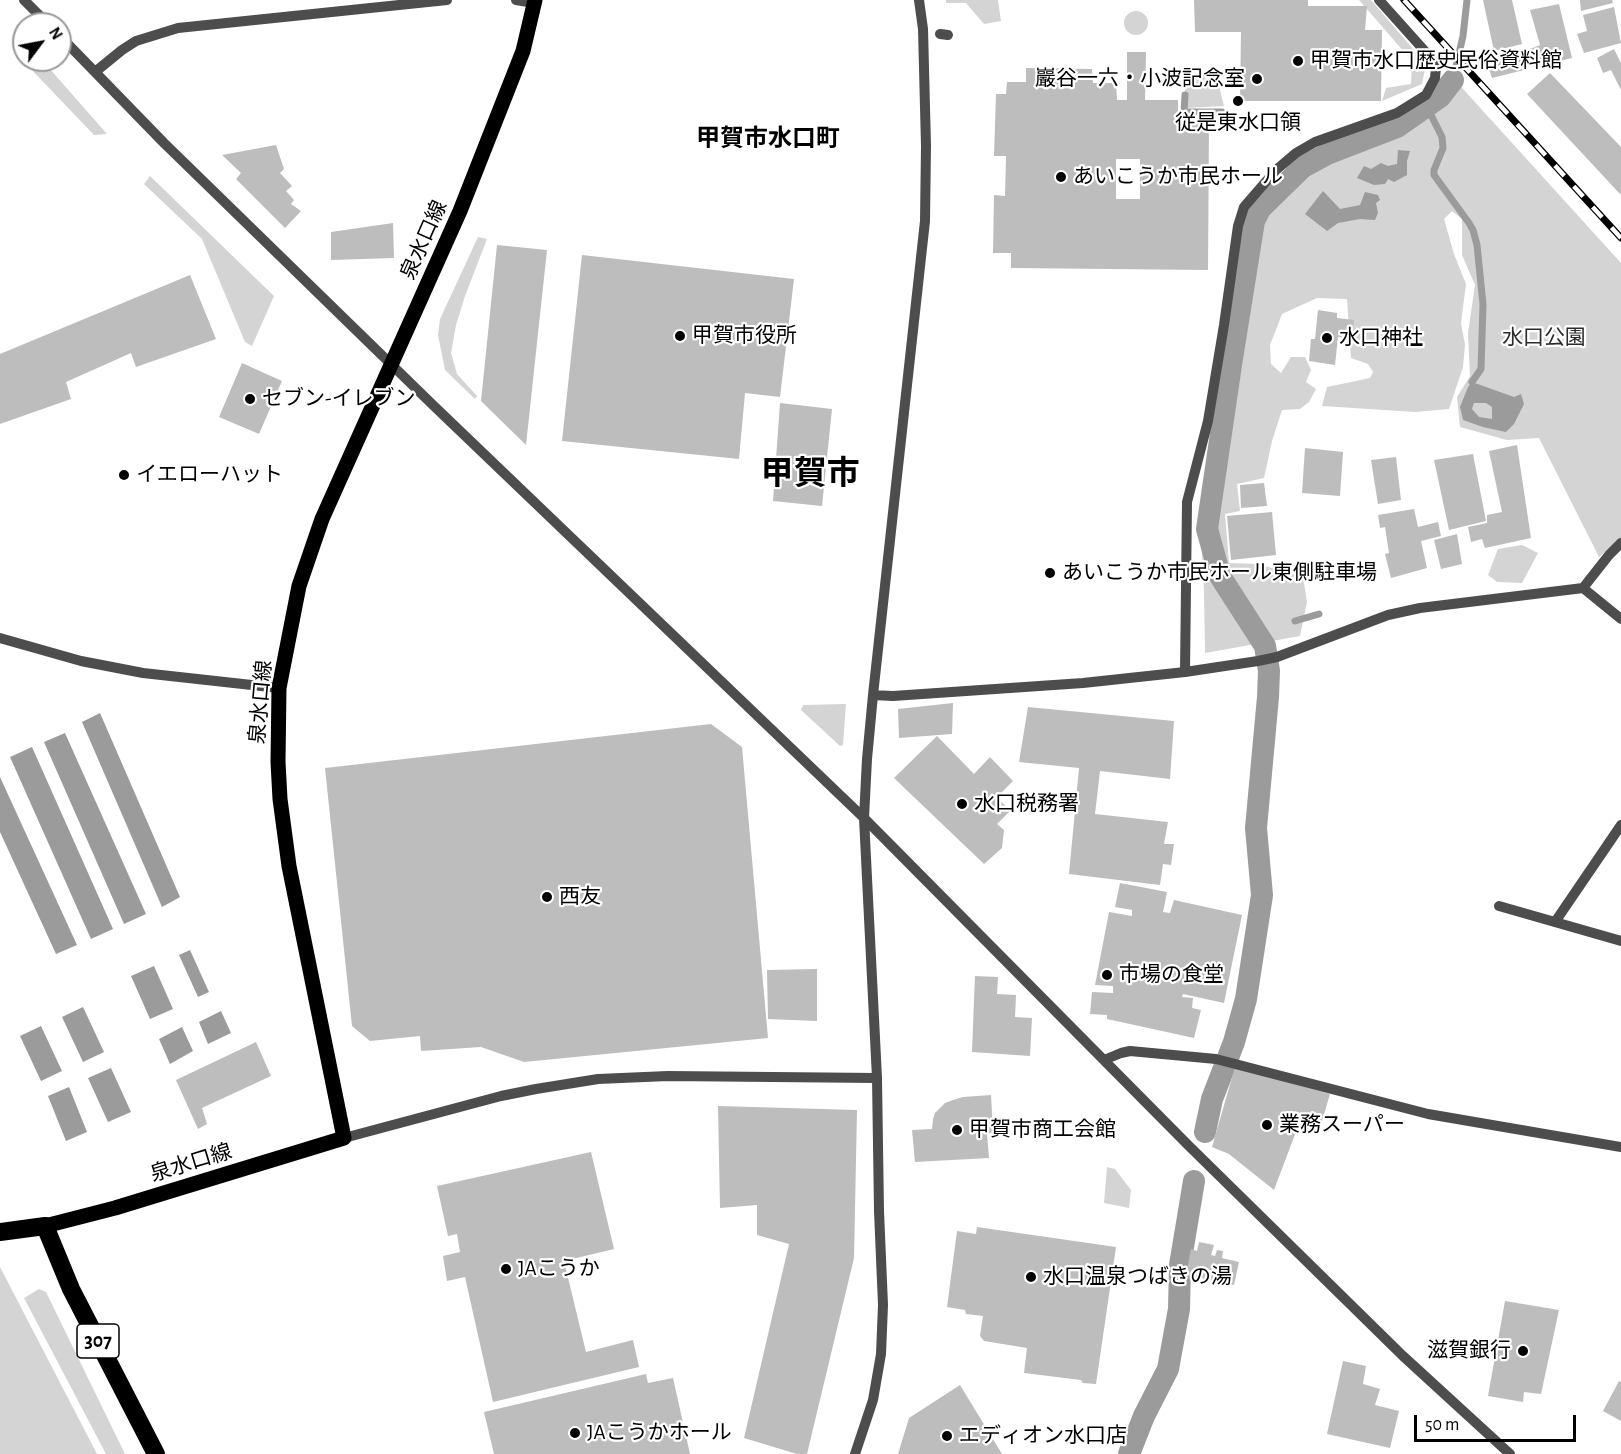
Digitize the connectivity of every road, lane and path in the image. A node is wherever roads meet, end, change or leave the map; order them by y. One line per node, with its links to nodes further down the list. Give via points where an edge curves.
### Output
1 (24, 0): 7 (street)
2 (447, 0): 9 (street, via 178,28 136,41)
3 (516, 0): 6 (street)
4 (919, 0): 17 (street, via 923,29 925,221)
5 (1379, 0): 15 (street, via 1431,58 1436,67 1435,78 1426,95 1397,113 1315,142 1296,153 1244,207 1208,421 1187,502)
6 (534, 2): 10 (main road, 泉水口線, via 523,51 460,211)
7 (36, 12)
8 (72, 48): 9 (street)
9 (95, 72): 10 (street)
10 (391, 364): 16 (main road, 泉水口線, via 322,519 299,586); 18 (street)
11 (1621, 543): 12 (street)
12 (1583, 588): 13 (street); 15 (street, via 1420,608 1388,615 1277,657)
13 (1621, 619)
14 (0, 638): 16 (street, via 81,661 143,673)
15 (1185, 672): 17 (street, via 1057,685)
16 (279, 688): 25 (main road, 泉水口線, via 280,800 313,991)
17 (873, 695): 18 (street)
18 (864, 818): 23 (street); 24 (street)
19 (1621, 825): 21 (street)
20 (1499, 906): 21 (street)
21 (1555, 922): 22 (street)
22 (1621, 941)
23 (1104, 1060): 26 (street, via 1130,1051 1227,1062 1428,1114); 31 (street, via 1394,1348)
24 (877, 1078): 25 (street, via 668,1076 598,1080 501,1096); 30 (street, via 881,1354 873,1400)
25 (344, 1138): 27 (main road, 泉水口線)
26 (1621, 1147)
27 (45, 1226): 28 (highway); 29 (highway, 307, via 71,1289)
28 (0, 1232)
29 (156, 1454)
30 (855, 1454)
31 (1510, 1454)

